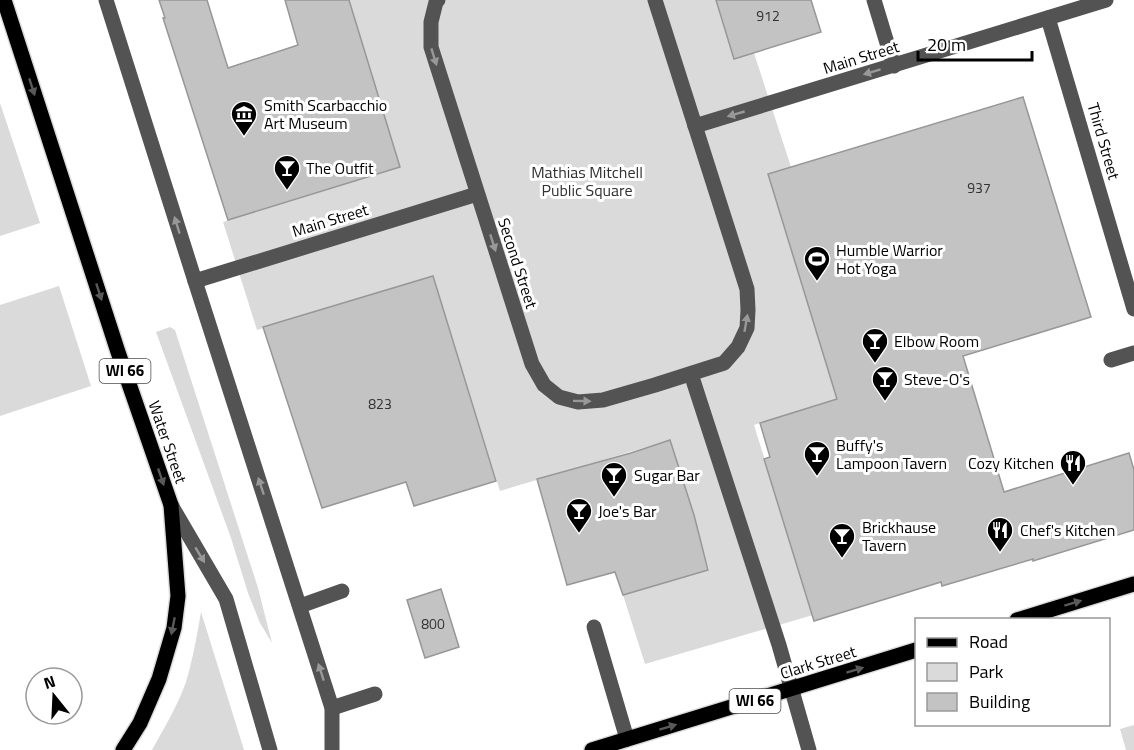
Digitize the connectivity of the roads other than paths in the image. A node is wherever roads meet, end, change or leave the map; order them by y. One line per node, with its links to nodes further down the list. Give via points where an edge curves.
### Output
1 (4, 0): 16 (main road, Water Street / WI 66, one-way to 16)
2 (106, 0): 11 (street, one-way to 2)
3 (438, 0): 10 (street, Second Street, one-way to 10, via 431,22 431,47)
4 (655, 0): 9 (street, Second Street)
5 (874, 0): 8 (street)
6 (1106, 0): 7 (street, Main Street)
7 (1048, 18): 8 (street, Main Street); 12 (street, Third Street)
8 (894, 66): 9 (street, Main Street, one-way to 9)
9 (695, 126): 15 (street, Second Street, one-way to 9, via 724,363 747,328 748,310 747,289)
10 (477, 194): 11 (street, Main Street); 15 (street, Second Street, one-way to 15, via 532,364 544,385 559,397 578,402 603,400)
11 (195, 281): 19 (street, one-way to 11)
12 (1134, 309)
13 (1134, 353): 14 (street)
14 (1111, 360)
15 (691, 374): 23 (street)
16 (171, 505): 27 (main road, WI 66, one-way to 27, via 178,596 174,628 159,679); 28 (street, Water Street, one-way to 28, via 226,599)
17 (1134, 584): 20 (main road, one-way to 17)
18 (342, 591): 19 (street)
19 (300, 606): 25 (street, one-way to 19)
20 (1024, 618)
21 (594, 627): 26 (street)
22 (915, 650): 23 (main road, Clark Street / WI 66, one-way to 22)
23 (793, 689): 26 (main road, Clark Street / WI 66, one-way to 23); 31 (street)
24 (375, 694): 25 (street)
25 (332, 708): 29 (street)
26 (627, 739): 30 (main road, Clark Street / WI 66)
27 (123, 750)
28 (270, 750)
29 (332, 750)
30 (592, 750)
31 (809, 750)

